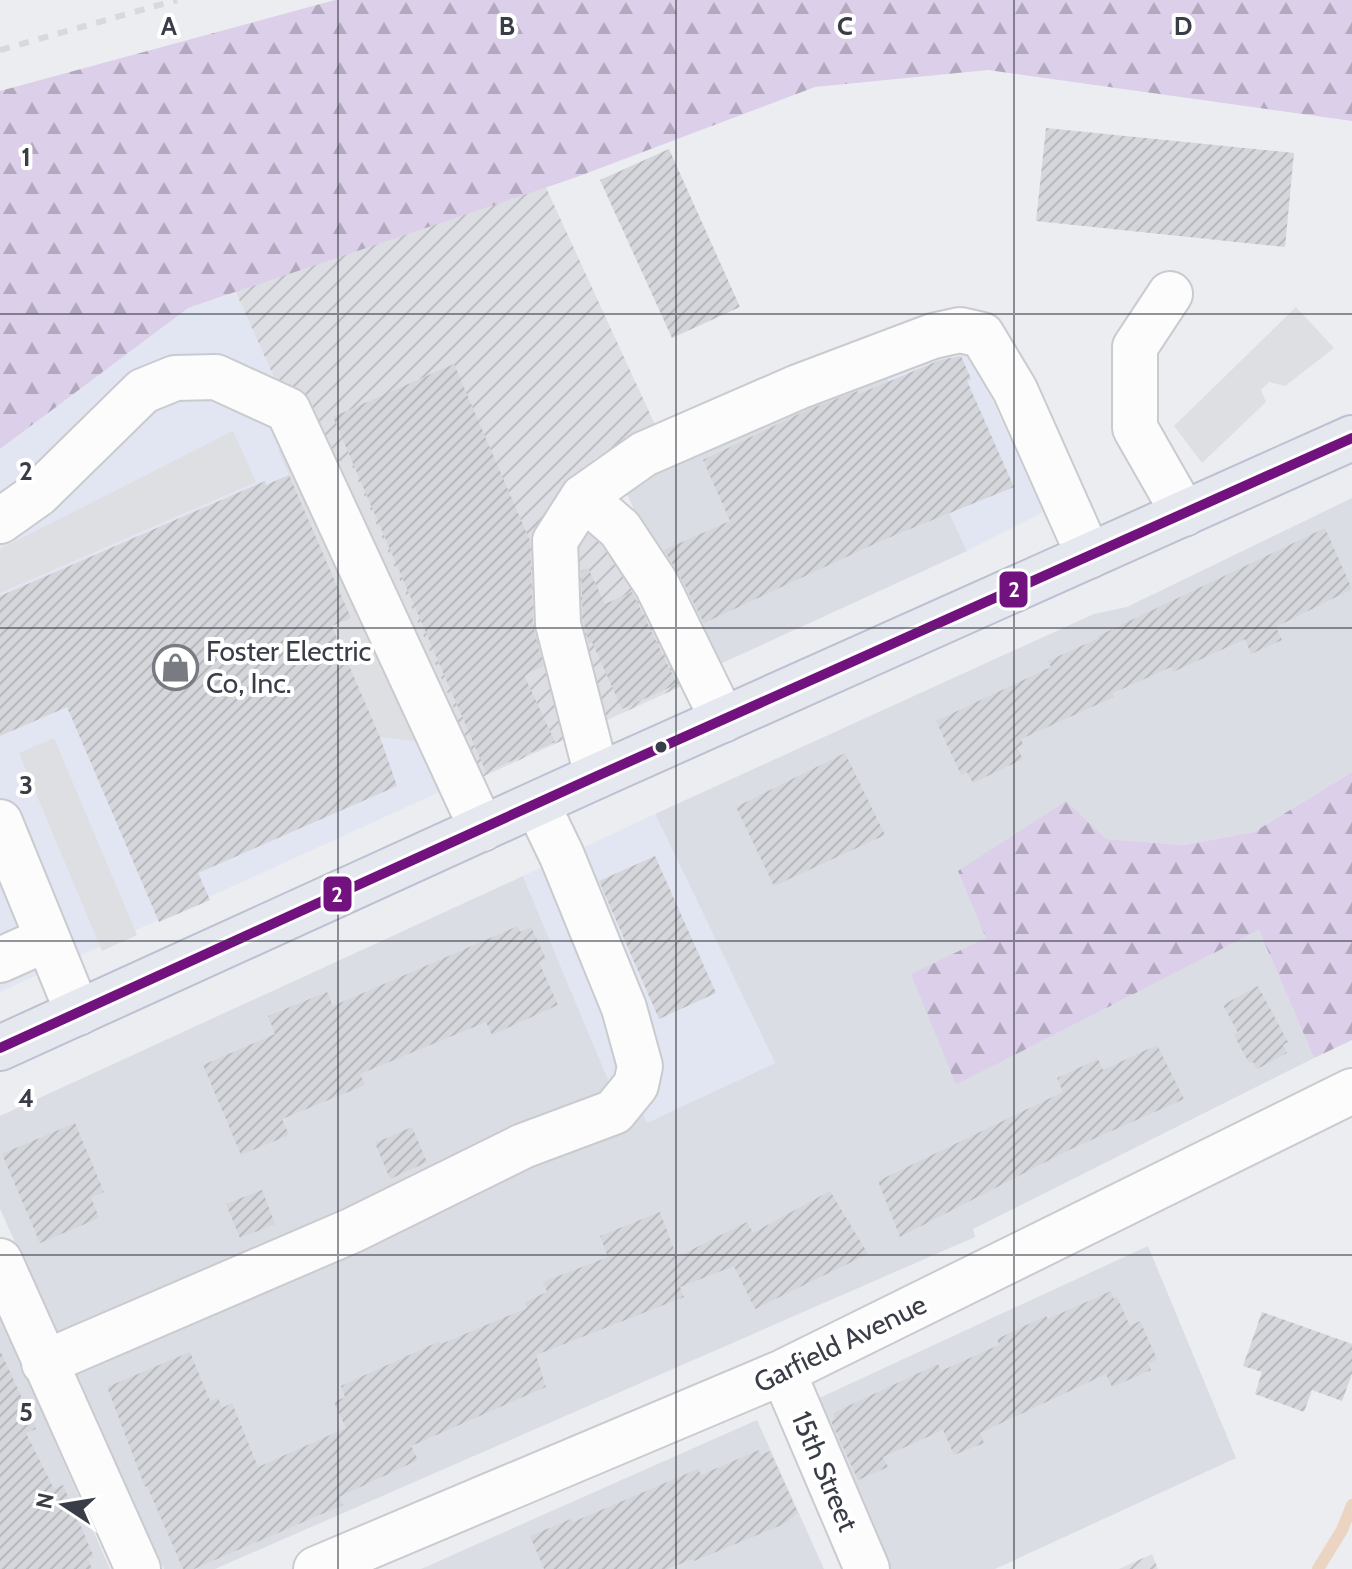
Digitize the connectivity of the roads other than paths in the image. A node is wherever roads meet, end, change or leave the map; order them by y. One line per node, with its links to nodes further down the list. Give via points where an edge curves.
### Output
1 (1170, 294): 4 (street, via 1135,347 1135,428)
2 (1352, 438): 4 (main road)
3 (583, 497): 6 (street, via 644,454 798,387 960,330 982,335 1015,390); 7 (street, via 620,529 657,585); 8 (street, via 555,541 558,624)
4 (1184, 514): 6 (main road)
5 (0, 521): 11 (street, via 38,494 143,391 175,378 216,377 288,410)
6 (1089, 556): 7 (main road)
7 (723, 720): 8 (main road)
8 (597, 776): 9 (main road)
9 (537, 804): 11 (main road); 18 (street, via 624,1008 640,1066 636,1085 614,1112 523,1146 353,1230)
10 (0, 822): 12 (street)
11 (482, 829): 14 (main road)
12 (47, 939): 13 (street); 14 (street)
13 (0, 960)
14 (78, 1013): 15 (main road)
15 (0, 1048)
16 (1352, 1091): 19 (street, Garfield Avenue)
17 (0, 1261): 18 (street)
18 (44, 1363): 20 (street)
19 (783, 1372): 21 (street, Garfield Avenue); 22 (street, 15th Street)
20 (138, 1569)
21 (316, 1569)
22 (867, 1569)

